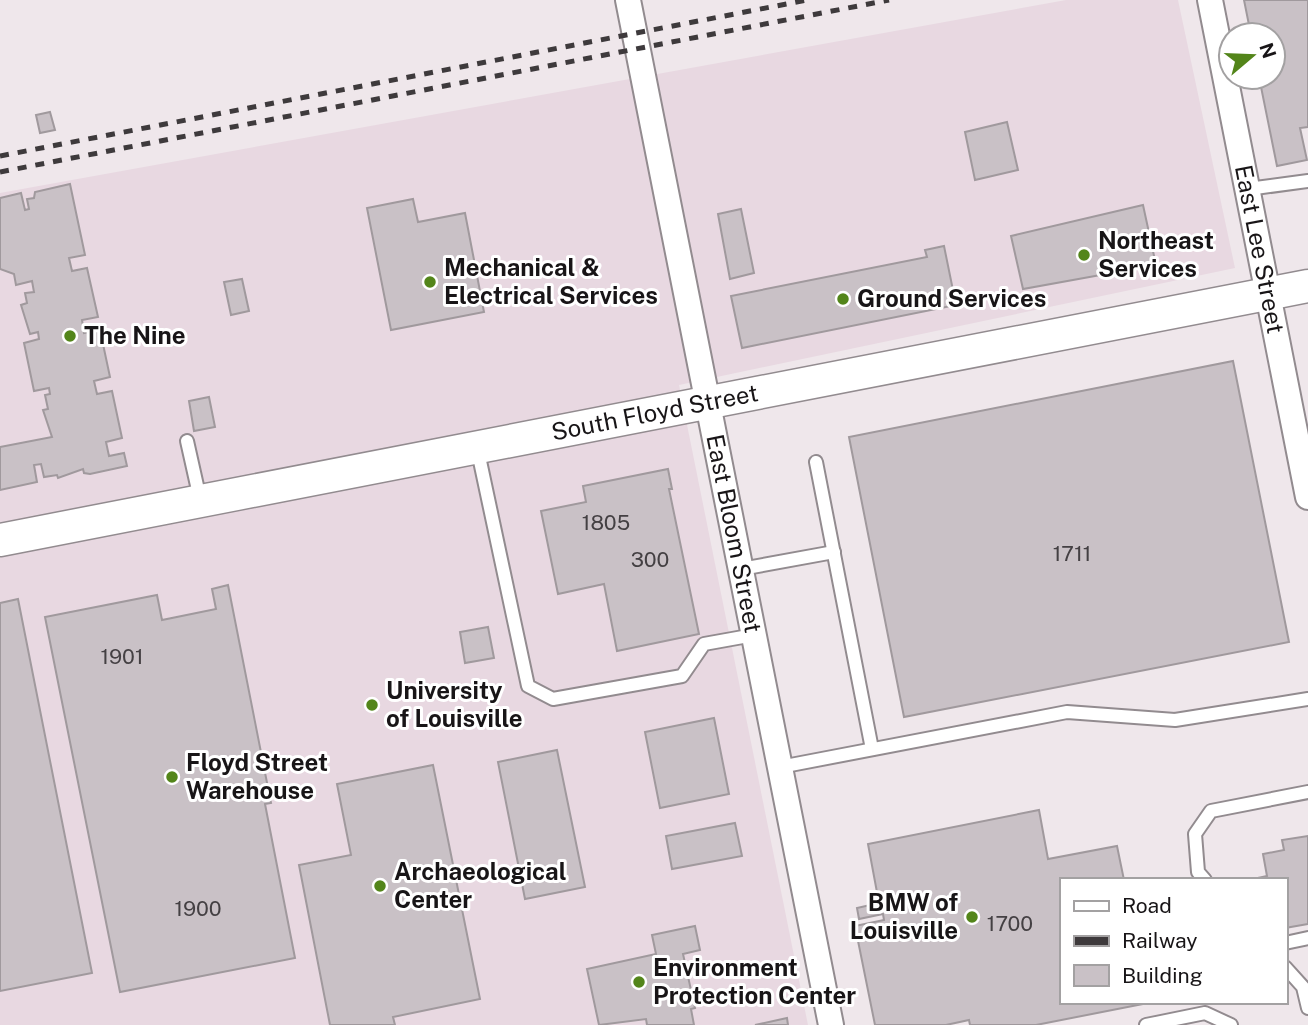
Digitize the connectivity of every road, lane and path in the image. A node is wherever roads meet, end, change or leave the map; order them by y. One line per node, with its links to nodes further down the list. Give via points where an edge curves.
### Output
1 (628, 0): 7 (street, East Bloom Street)
2 (1210, 0): 4 (street, East Lee Street)
3 (1308, 181): 4 (lane)
4 (1248, 189): 6 (street, East Lee Street)
5 (1308, 286): 6 (street, South Floyd Street)
6 (1268, 294): 7 (street, South Floyd Street); 11 (street, East Lee Street)
7 (708, 404): 9 (street, South Floyd Street); 16 (street, East Bloom Street)
8 (187, 441): 13 (lane)
9 (477, 447): 13 (street, South Floyd Street); 17 (lane, via 528,686 553,699 682,676 704,644)
10 (816, 462): 15 (lane)
11 (1305, 466): 12 (street, East Lee Street)
12 (1308, 497)
13 (200, 499): 14 (street, South Floyd Street)
14 (0, 540)
15 (834, 552): 16 (lane); 19 (lane)
16 (741, 569): 17 (street, East Bloom Street)
17 (754, 635): 20 (street, East Bloom Street)
18 (1308, 699): 19 (lane, via 1175,720 1067,712)
19 (872, 749): 20 (lane)
20 (780, 766): 28 (street, East Bloom Street)
21 (1308, 792): 22 (lane, via 1212,811 1195,834 1198,873)
22 (1203, 878)
23 (1308, 938): 24 (lane)
24 (1287, 943)
25 (1287, 969): 26 (lane, via 1303,987)
26 (1308, 1008)
27 (1230, 1024): 29 (lane, via 1205,1013)
28 (831, 1025)
29 (1146, 1025)

